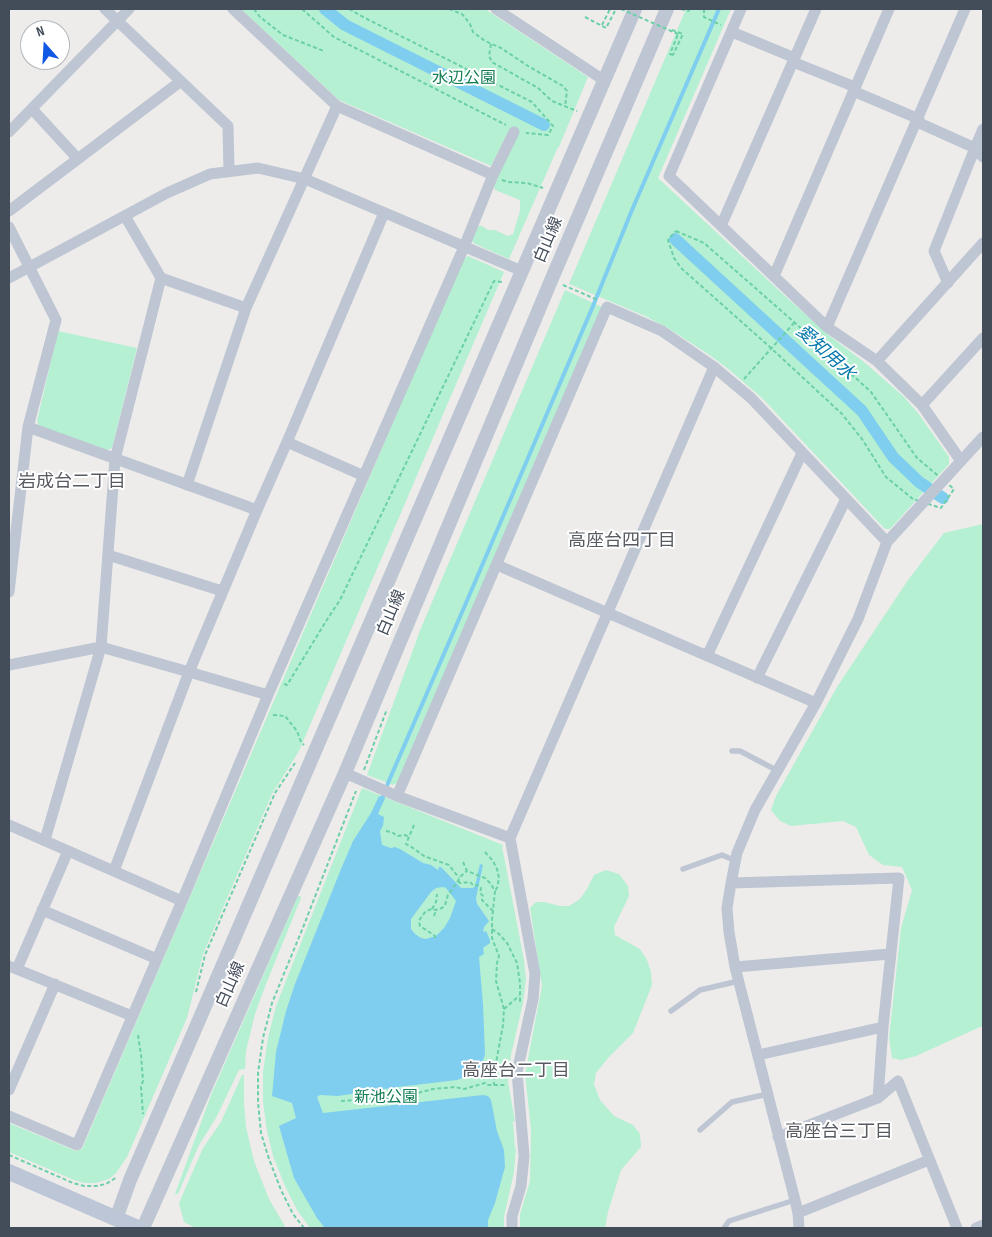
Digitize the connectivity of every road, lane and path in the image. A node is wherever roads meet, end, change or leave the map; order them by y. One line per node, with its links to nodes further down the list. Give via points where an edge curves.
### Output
1 (104, 9): 22 (street)
2 (129, 9): 22 (street)
3 (233, 9): 33 (street)
4 (254, 9): 28 (path, via 282,35)
5 (302, 9): 40 (path, via 334,37 507,125)
6 (350, 9): 40 (path, via 532,102 553,126 548,135)
7 (450, 9): 27 (path, via 462,14 473,32)
8 (496, 9): 31 (street)
9 (610, 9): 23 (path)
10 (616, 9): 23 (path, via 606,28)
11 (621, 9): 26 (path, bridge, via 678,34 670,54 673,55 683,34 672,30)
12 (635, 9): 31 (street, 白山線)
13 (681, 9): 14 (path); 20 (path)
14 (690, 9)
15 (704, 9): 24 (path, via 704,17)
16 (742, 9): 25 (street)
17 (816, 9): 29 (street)
18 (889, 9): 32 (street)
19 (965, 9): 37 (street)
20 (672, 12): 102 (street, 白山線, via 550,282)
21 (585, 18): 23 (path)
22 (118, 21): 30 (street); 35 (street)
23 (602, 25)
24 (721, 25)
25 (732, 32): 29 (street); 51 (street, via 669,176)
26 (668, 39)
27 (491, 44): 34 (path, via 489,56 492,62); 34 (path, via 563,86 567,90)
28 (324, 51)
29 (794, 60): 32 (street); 51 (street)
30 (181, 81): 43 (street); 44 (street, via 228,126)
31 (605, 81): 56 (street, 白山線)
32 (854, 89): 37 (street); 57 (street)
33 (337, 106): 45 (street); 46 (street)
34 (566, 107): 36 (path)
35 (32, 109): 39 (street); 43 (street)
36 (577, 112)
37 (918, 121): 41 (street); 66 (street)
38 (983, 129): 41 (street)
39 (9, 132)
40 (514, 132): 45 (street)
41 (975, 148): 42 (street); 61 (street, via 934,251)
42 (983, 157)
43 (78, 159): 48 (street)
44 (229, 171): 46 (street, via 258,168); 50 (street, via 210,174)
45 (492, 176): 47 (path); 54 (street)
46 (305, 179): 49 (street); 64 (street)
47 (543, 188)
48 (9, 211)
49 (384, 213): 54 (street); 75 (street)
50 (125, 216): 55 (street); 59 (street)
51 (721, 226): 57 (street)
52 (9, 227): 55 (street)
53 (983, 243): 61 (street)
54 (464, 247): 56 (street); 79 (street)
55 (30, 267): 58 (street); 73 (street, via 56,320)
56 (522, 271): 160 (street, 白山線, via 130,1180)
57 (774, 276): 66 (street)
58 (9, 278)
59 (161, 278): 64 (street); 77 (street)
60 (502, 282): 94 (path, via 494,281 340,600 287,685)
61 (948, 283): 69 (street)
62 (563, 285): 63 (path)
63 (603, 303)
64 (246, 308): 80 (street)
65 (794, 322): 68 (path); 68 (path, via 704,243 676,231 668,240 681,268); 68 (path, via 871,392 917,458 954,490 941,508 913,498 886,476 842,414)
66 (827, 328): 69 (street)
67 (983, 338): 72 (street)
68 (771, 348): 71 (path)
69 (877, 361): 72 (street)
70 (714, 367): 71 (street); 85 (street, via 662,331 607,307); 88 (street)
71 (737, 386): 76 (street)
72 (922, 405): 78 (street)
73 (28, 427): 77 (street); 86 (street)
74 (983, 437): 78 (street)
75 (287, 442): 79 (street); 82 (street)
76 (802, 452): 81 (street); 90 (street)
77 (115, 459): 80 (street); 84 (street)
78 (961, 461): 83 (street, bridge)
79 (364, 476): 94 (street)
80 (186, 485): 82 (street)
81 (846, 499): 83 (street); 93 (street)
82 (256, 510): 87 (street)
83 (887, 542): 96 (street, via 858,619)
84 (108, 555): 87 (street); 89 (street)
85 (497, 565): 88 (street); 104 (street)
86 (9, 584)
87 (222, 591): 92 (street)
88 (607, 612): 90 (street); 109 (street)
89 (101, 647): 91 (street); 92 (street); 110 (street)
90 (707, 656): 93 (street)
91 (9, 665)
92 (189, 672): 95 (street); 116 (street)
93 (757, 678): 96 (street)
94 (275, 681): 95 (street)
95 (268, 696): 98 (street)
96 (816, 703): 101 (street)
97 (387, 708): 103 (path)
98 (262, 712): 99 (path, via 285,716); 122 (street)
99 (304, 744)
100 (732, 751): 101 (lane, via 740,751)
101 (778, 771): 113 (street, via 755,810)
102 (344, 773): 103 (street); 163 (street, 白山線)
103 (361, 780): 104 (street); 164 (path, via 272,1004 258,1073 260,1126 266,1150 285,1198)
104 (398, 796): 109 (street)
105 (9, 825): 110 (street)
106 (414, 825): 108 (path)
107 (386, 831): 108 (path)
108 (409, 837): 118 (path, via 406,844 424,856 448,865)
109 (510, 838): 165 (street, via 535,974 533,999 517,1072 524,1156)
110 (45, 840): 111 (street)
111 (68, 851): 116 (street); 124 (street)
112 (485, 852): 120 (path, via 497,868 499,878)
113 (736, 861): 115 (lane, via 722,855); 119 (street)
114 (463, 862): 117 (path)
115 (683, 869)
116 (114, 871): 122 (street)
117 (468, 871): 118 (path); 120 (path, via 485,878)
118 (458, 879): 125 (path, via 445,905); 126 (path, via 460,883 478,885 482,900)
119 (731, 883): 130 (street, via 899,878); 133 (street, via 728,916)
120 (495, 891): 126 (path)
121 (437, 894): 123 (path)
122 (182, 901): 131 (street)
123 (432, 909): 125 (path); 129 (path, via 426,911 419,921 420,926)
124 (42, 910): 131 (street); 132 (street)
125 (436, 910): 127 (path)
126 (493, 912): 128 (path)
127 (434, 916)
128 (492, 929): 136 (path, via 507,943 517,963); 137 (path, via 499,956 496,981)
129 (435, 937)
130 (890, 954): 133 (street); 141 (street)
131 (157, 959): 140 (street)
132 (13, 967): 135 (street)
133 (735, 967): 134 (street)
134 (739, 981): 139 (lane, via 700,990); 142 (street)
135 (55, 984): 140 (street); 143 (street)
136 (520, 995): 137 (path); 138 (path)
137 (504, 1009): 145 (path)
138 (519, 1009)
139 (671, 1011)
140 (132, 1016): 150 (street, via 77,1145); 151 (path, via 141,1055)
141 (883, 1027): 142 (street); 148 (street)
142 (758, 1055): 147 (street)
143 (12, 1072): 146 (street)
144 (511, 1084): 145 (path)
145 (494, 1085): 149 (path, via 485,1083 464,1089 438,1088 402,1097)
146 (9, 1090)
147 (768, 1094): 152 (lane, via 732,1102); 153 (street)
148 (878, 1098): 153 (street); 155 (street, via 898,1081)
149 (341, 1101)
150 (9, 1116)
151 (144, 1116)
152 (700, 1130)
153 (778, 1137): 158 (street)
154 (9, 1155): 157 (path, via 84,1186 106,1184)
155 (929, 1160): 159 (street); 168 (street)
156 (9, 1172): 160 (main road)
157 (119, 1175)
158 (795, 1200): 159 (street); 166 (lane, via 730,1222)
159 (798, 1213): 167 (street)
160 (114, 1224): 162 (main road)
161 (983, 1225): 169 (street)
162 (138, 1228)
163 (143, 1228)
164 (304, 1228)
165 (512, 1228)
166 (724, 1228)
167 (799, 1228)
168 (957, 1228)
169 (976, 1228)

